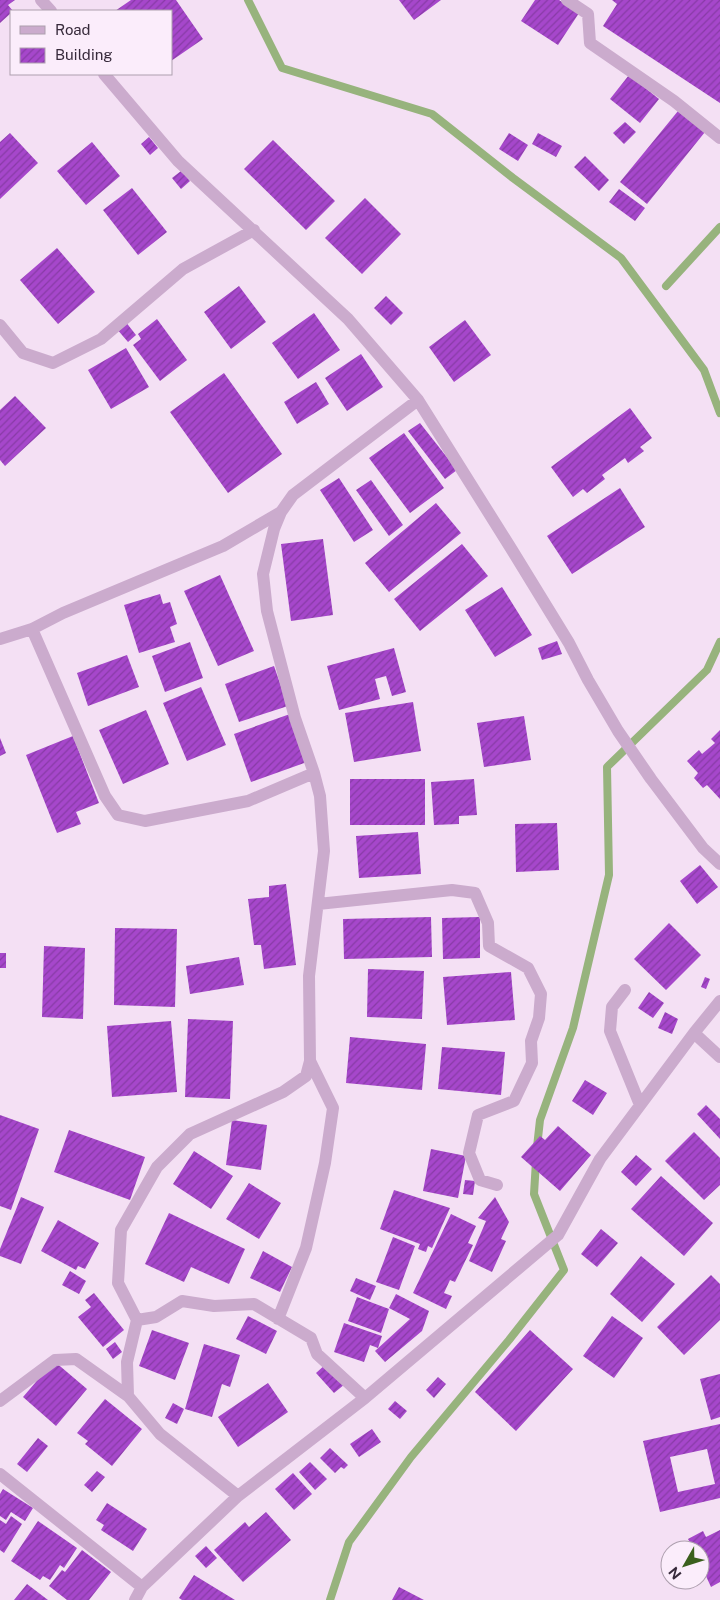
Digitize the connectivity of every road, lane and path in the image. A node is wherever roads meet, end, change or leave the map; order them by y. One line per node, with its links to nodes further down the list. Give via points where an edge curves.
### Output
1 (41, 0): 3 (street)
2 (567, 0): 5 (street, via 588,14 590,42)
3 (50, 10)
4 (105, 75): 6 (street, via 178,161)
5 (720, 138)
6 (254, 230): 7 (street, via 183,269 101,339 53,363 23,353); 8 (street, via 348,319)
7 (0, 325)
8 (418, 400): 9 (street, via 293,494); 13 (street, via 569,644 618,730 703,848)
9 (281, 512): 10 (street, via 223,546); 12 (street, via 262,574 267,611 295,718)
10 (32, 628): 11 (street); 12 (street, via 105,796 118,815 145,821 248,801)
11 (0, 639)
12 (314, 773): 14 (street, via 320,796 324,851)
13 (720, 864)
14 (318, 904): 19 (street, via 309,976); 21 (street, via 452,890 475,893 488,923 489,946 528,968 541,994 539,1018 530,1041 532,1063 514,1101 478,1115 469,1153 480,1180)
15 (625, 990): 20 (street, via 612,1007 610,1031)
16 (720, 1001): 17 (street)
17 (694, 1033): 18 (street); 20 (street)
18 (720, 1057)
19 (310, 1061): 22 (street, via 333,1108 325,1163 306,1248); 23 (street, via 306,1076 283,1092 190,1134 157,1167 121,1230 118,1283)
20 (640, 1105): 25 (street, via 600,1159 558,1235)
21 (497, 1184)
22 (278, 1319): 23 (street, via 254,1304 214,1306 182,1301 156,1317); 25 (street, via 311,1338 317,1354)
23 (137, 1320): 24 (street, via 126,1362)
24 (128, 1396): 26 (street, via 76,1359 55,1360); 28 (street, via 160,1434)
25 (365, 1398): 28 (street)
26 (0, 1401)
27 (0, 1474): 29 (street)
28 (238, 1496): 29 (street)
29 (142, 1587): 30 (street)
30 (135, 1600)

